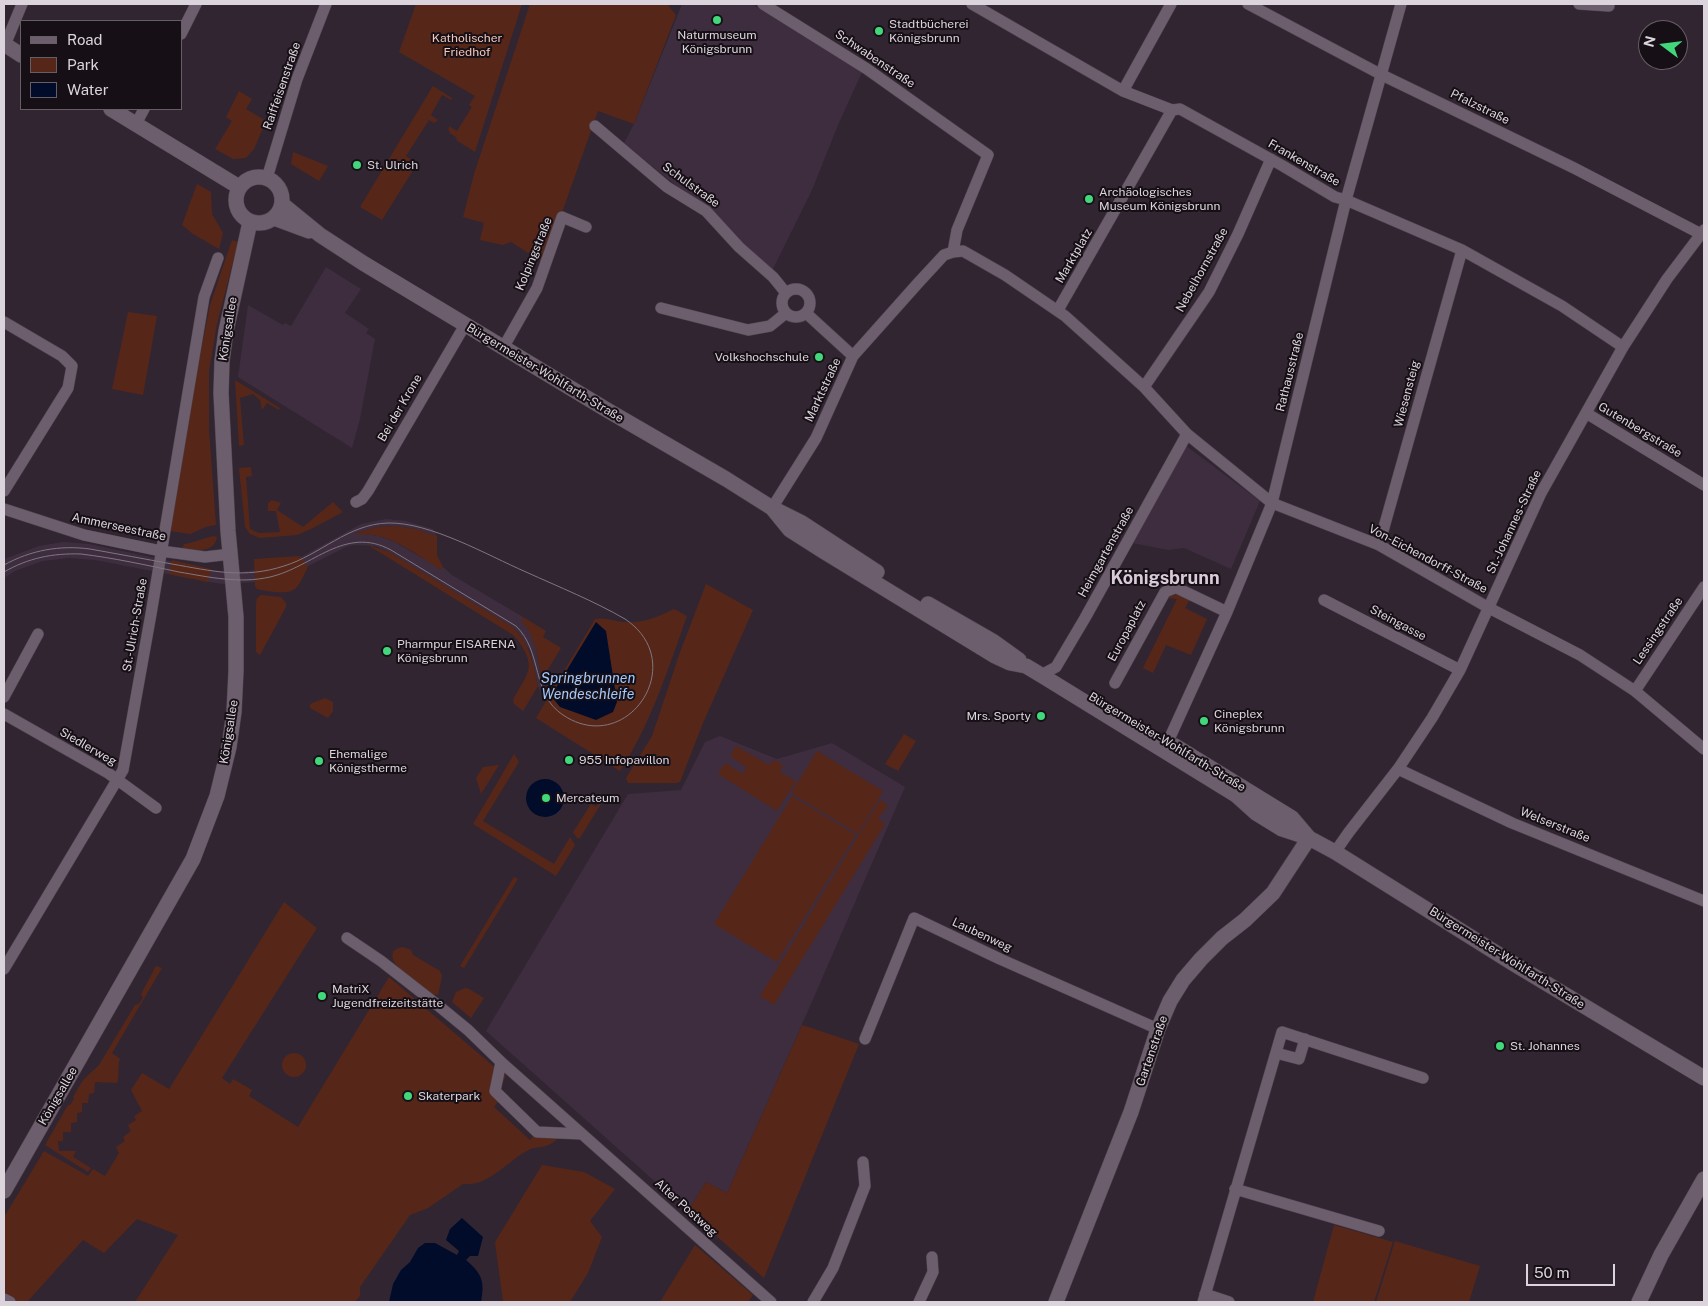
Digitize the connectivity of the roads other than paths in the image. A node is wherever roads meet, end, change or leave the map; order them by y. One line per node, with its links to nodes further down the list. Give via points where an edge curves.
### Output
1 (22, 4): 12 (street)
2 (196, 4): 11 (street)
3 (326, 4): 22 (street, Raiffeisenstraße, via 297,79)
4 (763, 4): 32 (street, Schwabenstraße, via 868,69 988,155 957,230)
5 (972, 4): 15 (street, Frankenstraße)
6 (1171, 4): 15 (street)
7 (1248, 4): 14 (street, Pfalzstraße)
8 (1401, 4): 14 (street, Rathausstraße)
9 (1579, 4): 10 (street)
10 (1609, 6)
11 (182, 32)
12 (4, 44): 13 (street)
13 (20, 54)
14 (1382, 75): 24 (street, Rathausstraße); 29 (street, Pfalzstraße)
15 (1123, 91): 18 (street, Frankenstraße)
16 (113, 110): 19 (street)
17 (143, 110): 19 (street)
18 (1172, 110): 21 (street, Frankenstraße, via 1180,109); 36 (street, Marktplatz)
19 (136, 124): 23 (street)
20 (595, 126): 34 (street, Schulstraße, via 668,187 706,211)
21 (1272, 159): 24 (street, Frankenstraße, via 1335,197); 44 (street, Nebelhornstraße, via 1208,292)
22 (267, 178): 23 (street, via 252,178); 25 (street, Bürgermeister-Wohlfarth-Straße, via 279,188)
23 (239, 187): 27 (street, via 235,198 237,209)
24 (1346, 200): 31 (street, Frankenstraße); 50 (street, Rathausstraße)
25 (282, 204): 26 (street); 30 (street, Bürgermeister-Wohlfarth-Straße)
26 (274, 218): 27 (street, via 260,224); 30 (street, Bürgermeister-Wohlfarth-Straße)
27 (250, 222): 55 (street, Königsallee, via 226,331 220,393)
28 (586, 227): 42 (street, Kolpingstraße, via 562,218 537,288)
29 (1703, 232): 41 (street, St.-Johannes-Straße, via 1667,279)
30 (320, 235): 40 (street, Bürgermeister-Wohlfarth-Straße)
31 (1462, 250): 41 (street, Frankenstraße, via 1554,302); 53 (street, Wiesensteig)
32 (953, 252): 36 (street, Von-Eichendorff-Straße, via 963,252 988,264); 43 (street, Marktstraße, via 944,255)
33 (218, 258): 54 (street, St.-Ulrich-Straße, via 204,297)
34 (786, 293): 37 (street, via 782,300); 38 (street, via 798,289 806,293 810,305)
35 (661, 308): 37 (street, via 748,330 770,326)
36 (1058, 310): 44 (street, Von-Eichendorff-Straße)
37 (786, 313): 38 (street, via 798,317)
38 (806, 313): 43 (street)
39 (4, 322): 48 (street, via 62,356 72,366 68,388)
40 (465, 325): 42 (street, Bürgermeister-Wohlfarth-Straße); 49 (street, Bei der Krone, via 368,491)
41 (1623, 347): 45 (street, St.-Johannes-Straße)
42 (503, 348): 51 (street, Bürgermeister-Wohlfarth-Straße)
43 (854, 356): 51 (street, Marktstraße, via 816,438)
44 (1144, 387): 46 (street, Von-Eichendorff-Straße)
45 (1586, 413): 47 (street, Gutenbergstraße); 58 (street, St.-Johannes-Straße, via 1530,515)
46 (1187, 434): 50 (street, Von-Eichendorff-Straße); 62 (street, Heimgartenstraße, via 1086,618 1056,667)
47 (1704, 485)
48 (4, 490)
49 (356, 502)
50 (1272, 503): 53 (street, Von-Eichendorff-Straße); 59 (street, Rathausstraße)
51 (772, 508): 62 (street, Bürgermeister-Wohlfarth-Straße, via 796,519 811,536 844,552 1012,653)
52 (4, 509): 54 (street, Ammerseestraße, via 78,534)
53 (1379, 545): 58 (street, Von-Eichendorff-Straße)
54 (161, 550): 55 (street, Ammerseestraße, via 205,557); 70 (street, St.-Ulrich-Straße, via 132,724 123,770)
55 (231, 554): 88 (street, Königsallee, via 236,617 234,712 217,796 193,859)
56 (1704, 587): 64 (street, Lessingstraße)
57 (1324, 600): 61 (street, Steingasse)
58 (1489, 608): 61 (street, St.-Johannes-Straße); 64 (street, Von-Eichendorff-Straße, via 1580,655)
59 (1227, 612): 63 (street, Europaplatz, via 1174,588 1165,592); 67 (street, Rathausstraße)
60 (38, 634): 65 (street)
61 (1460, 670): 69 (street, St.-Johannes-Straße)
62 (1041, 675): 72 (street, Bürgermeister-Wohlfarth-Straße, via 1064,680 1274,815 1292,818)
63 (1115, 683)
64 (1635, 691): 68 (street, Von-Eichendorff-Straße)
65 (4, 697)
66 (4, 714): 70 (street, Siedlerweg)
67 (1171, 735)
68 (1704, 750)
69 (1398, 769): 73 (street, St.-Johannes-Straße); 74 (street, Welserstraße, via 1520,826)
70 (117, 780): 71 (street, Siedlerweg); 76 (street, St.-Ulrich-Straße)
71 (156, 808)
72 (1309, 838): 73 (street, Bürgermeister-Wohlfarth-Straße); 77 (street, Gartenstraße, via 1273,892 1222,938 1183,980)
73 (1335, 852): 83 (street, Bürgermeister-Wohlfarth-Straße)
74 (1704, 900)
75 (347, 938): 81 (street, Alter Postweg, via 440,1007)
76 (4, 967)
77 (1158, 1029): 78 (street, Laubenweg, via 914,918); 97 (street, Gartenstraße, via 1140,1089)
78 (865, 1039)
79 (1305, 1039): 80 (street, via 1282,1032); 80 (street, via 1299,1060); 82 (street)
80 (1276, 1053): 87 (street)
81 (501, 1062): 84 (street, Alter Postweg); 84 (street, via 495,1091 536,1132)
82 (1423, 1078)
83 (1704, 1078)
84 (582, 1134): 94 (street, Alter Postweg)
85 (863, 1162): 95 (street, via 865,1186 833,1268)
86 (1704, 1178): 99 (street)
87 (1235, 1189): 89 (street); 91 (street)
88 (4, 1190)
89 (1379, 1231)
90 (932, 1257): 96 (street, via 932,1272)
91 (1204, 1298): 98 (street)
92 (4, 1299): 93 (street)
93 (10, 1302)
94 (771, 1302)
95 (813, 1302)
96 (919, 1302)
97 (1056, 1302)
98 (1229, 1302)
99 (1639, 1302)

